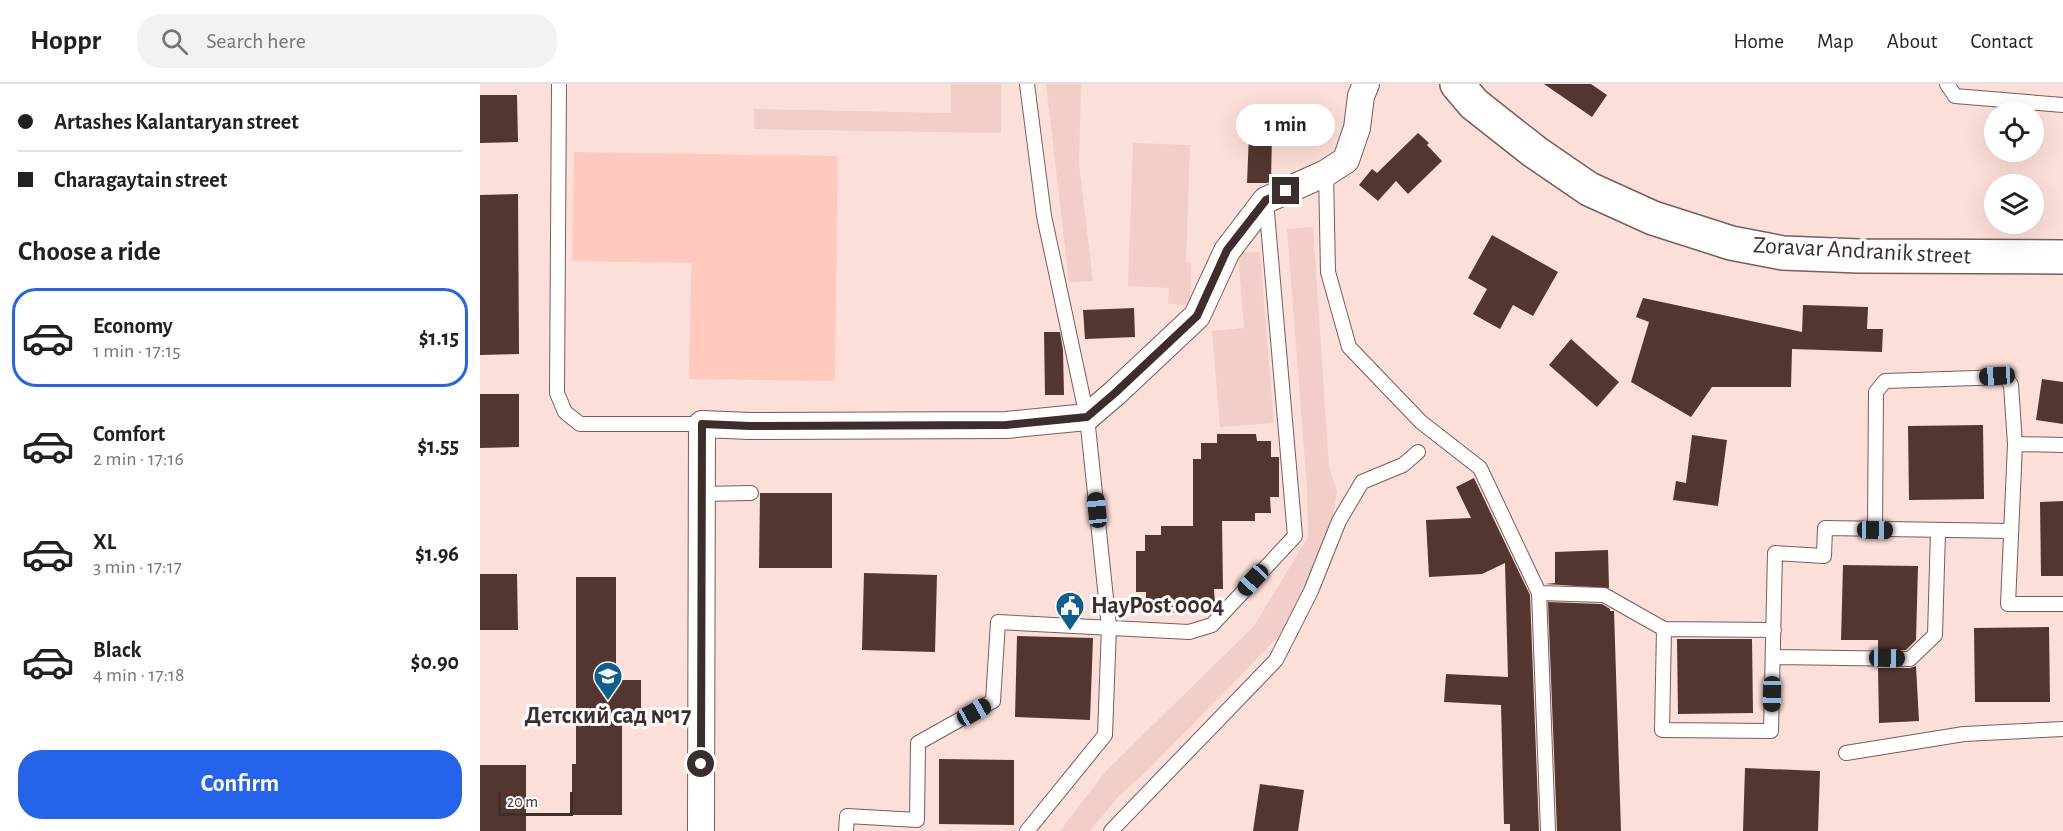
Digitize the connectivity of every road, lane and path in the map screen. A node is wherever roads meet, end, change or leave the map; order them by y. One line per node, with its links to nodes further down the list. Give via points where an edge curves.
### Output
1 (559, 84): 13 (lane, via 557,393 565,412 580,424)
2 (1027, 84): 12 (lane, via 1044,216)
3 (1366, 84): 8 (street, via 1346,160)
4 (1457, 84): 11 (main road, Zoravar Andranik street, via 1474,104 1588,189 1653,218 1731,243 1783,253)
5 (1473, 84): 10 (main road, Zoravar Andranik street, via 1536,139 1592,178 1734,231 1887,244)
6 (1947, 84): 7 (lane, via 1955,96)
7 (2063, 105)
8 (1326, 173): 9 (street); 22 (lane, via 1328,272 1349,347 1421,422 1480,468)
9 (1266, 200): 12 (street, via 1227,250 1197,316); 24 (lane, via 1294,536 1212,625 1190,632)
10 (2063, 242)
11 (2063, 257)
12 (1087, 417): 13 (street, via 1006,425); 24 (lane)
13 (702, 424): 18 (street)
14 (2015, 444): 15 (lane); 19 (lane, via 2011,385 2006,377 1885,381 1876,392); 21 (lane)
15 (2063, 445)
16 (1418, 452): 33 (lane, via 1402,465 1362,482 1339,521 1311,591 1276,660)
17 (751, 493): 18 (lane)
18 (701, 494): 30 (street)
19 (1875, 530): 20 (lane); 26 (lane, via 1825,528 1824,556 1775,553)
20 (1938, 531): 21 (lane); 27 (lane, via 1935,634 1910,659)
21 (2011, 531): 23 (lane, via 2008,604)
22 (1539, 592): 25 (lane, via 1604,595); 34 (lane)
23 (2063, 604)
24 (1110, 627): 31 (lane, via 998,622 993,701 918,743 917,820 847,816); 32 (lane, via 1105,735)
25 (1664, 629): 26 (lane); 27 (lane, via 1662,730 1771,731)
26 (1774, 630): 27 (lane)
27 (1773, 657)
28 (2063, 729): 29 (lane, via 1964,734)
29 (1846, 753)
30 (701, 831)
31 (846, 831)
32 (1028, 831)
33 (1111, 831)
34 (1548, 831)

